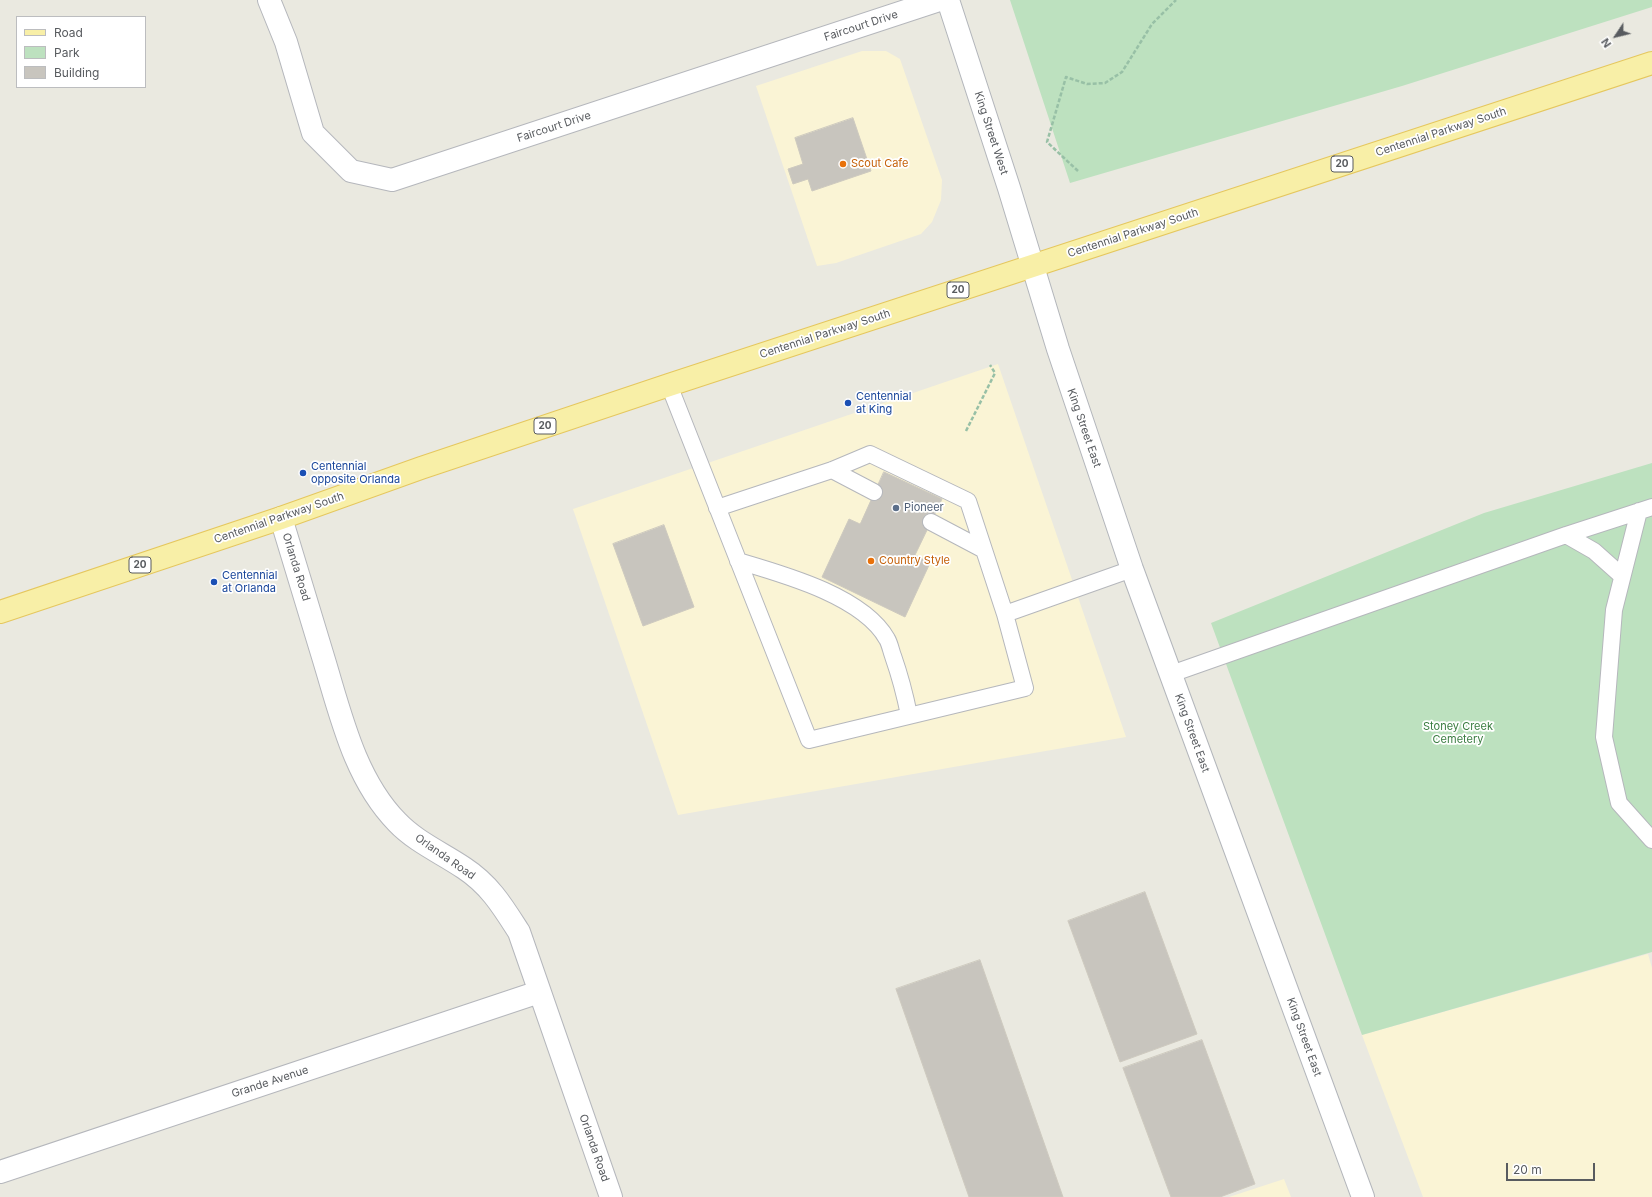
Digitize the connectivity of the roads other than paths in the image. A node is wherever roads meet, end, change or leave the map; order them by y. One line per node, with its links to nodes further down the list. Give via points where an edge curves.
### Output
1 (269, 0): 2 (street, Faircourt Drive, via 286,42 313,133 351,170 392,180)
2 (939, 0)
3 (948, 0): 5 (street, King Street West)
4 (1652, 63): 5 (main road, Centennial Parkway South / 20)
5 (1032, 266): 6 (main road, Centennial Parkway South / 20); 16 (street, King Street East)
6 (669, 385): 9 (lane); 11 (main road, Centennial Parkway South / 20, via 420,468)
7 (832, 470): 8 (lane); 9 (lane); 14 (lane, via 870,454 968,501)
8 (874, 492)
9 (717, 508): 15 (lane)
10 (1646, 509): 13 (lane); 17 (lane)
11 (281, 518): 18 (main road, Centennial Parkway South / 20); 23 (street, Orlanda Road, via 341,715 363,773 374,793 397,822 432,850 465,869 495,895 519,932)
12 (931, 522): 14 (lane)
13 (1566, 535): 17 (lane, via 1594,551); 20 (lane)
14 (984, 550): 19 (lane)
15 (738, 561): 21 (lane, via 793,578 826,592 857,608 875,623 888,639); 21 (lane, via 809,740)
16 (1132, 569): 19 (lane); 20 (street, King Street East)
17 (1622, 576): 22 (lane, via 1614,610 1604,737 1619,804)
18 (0, 612)
19 (1005, 614): 21 (lane, via 1025,688)
20 (1171, 674): 26 (street, King Street East)
21 (909, 716)
22 (1652, 840)
23 (539, 992): 24 (street, Grande Avenue); 25 (street, Orlanda Road)
24 (0, 1172)
25 (611, 1197)
26 (1363, 1197)

